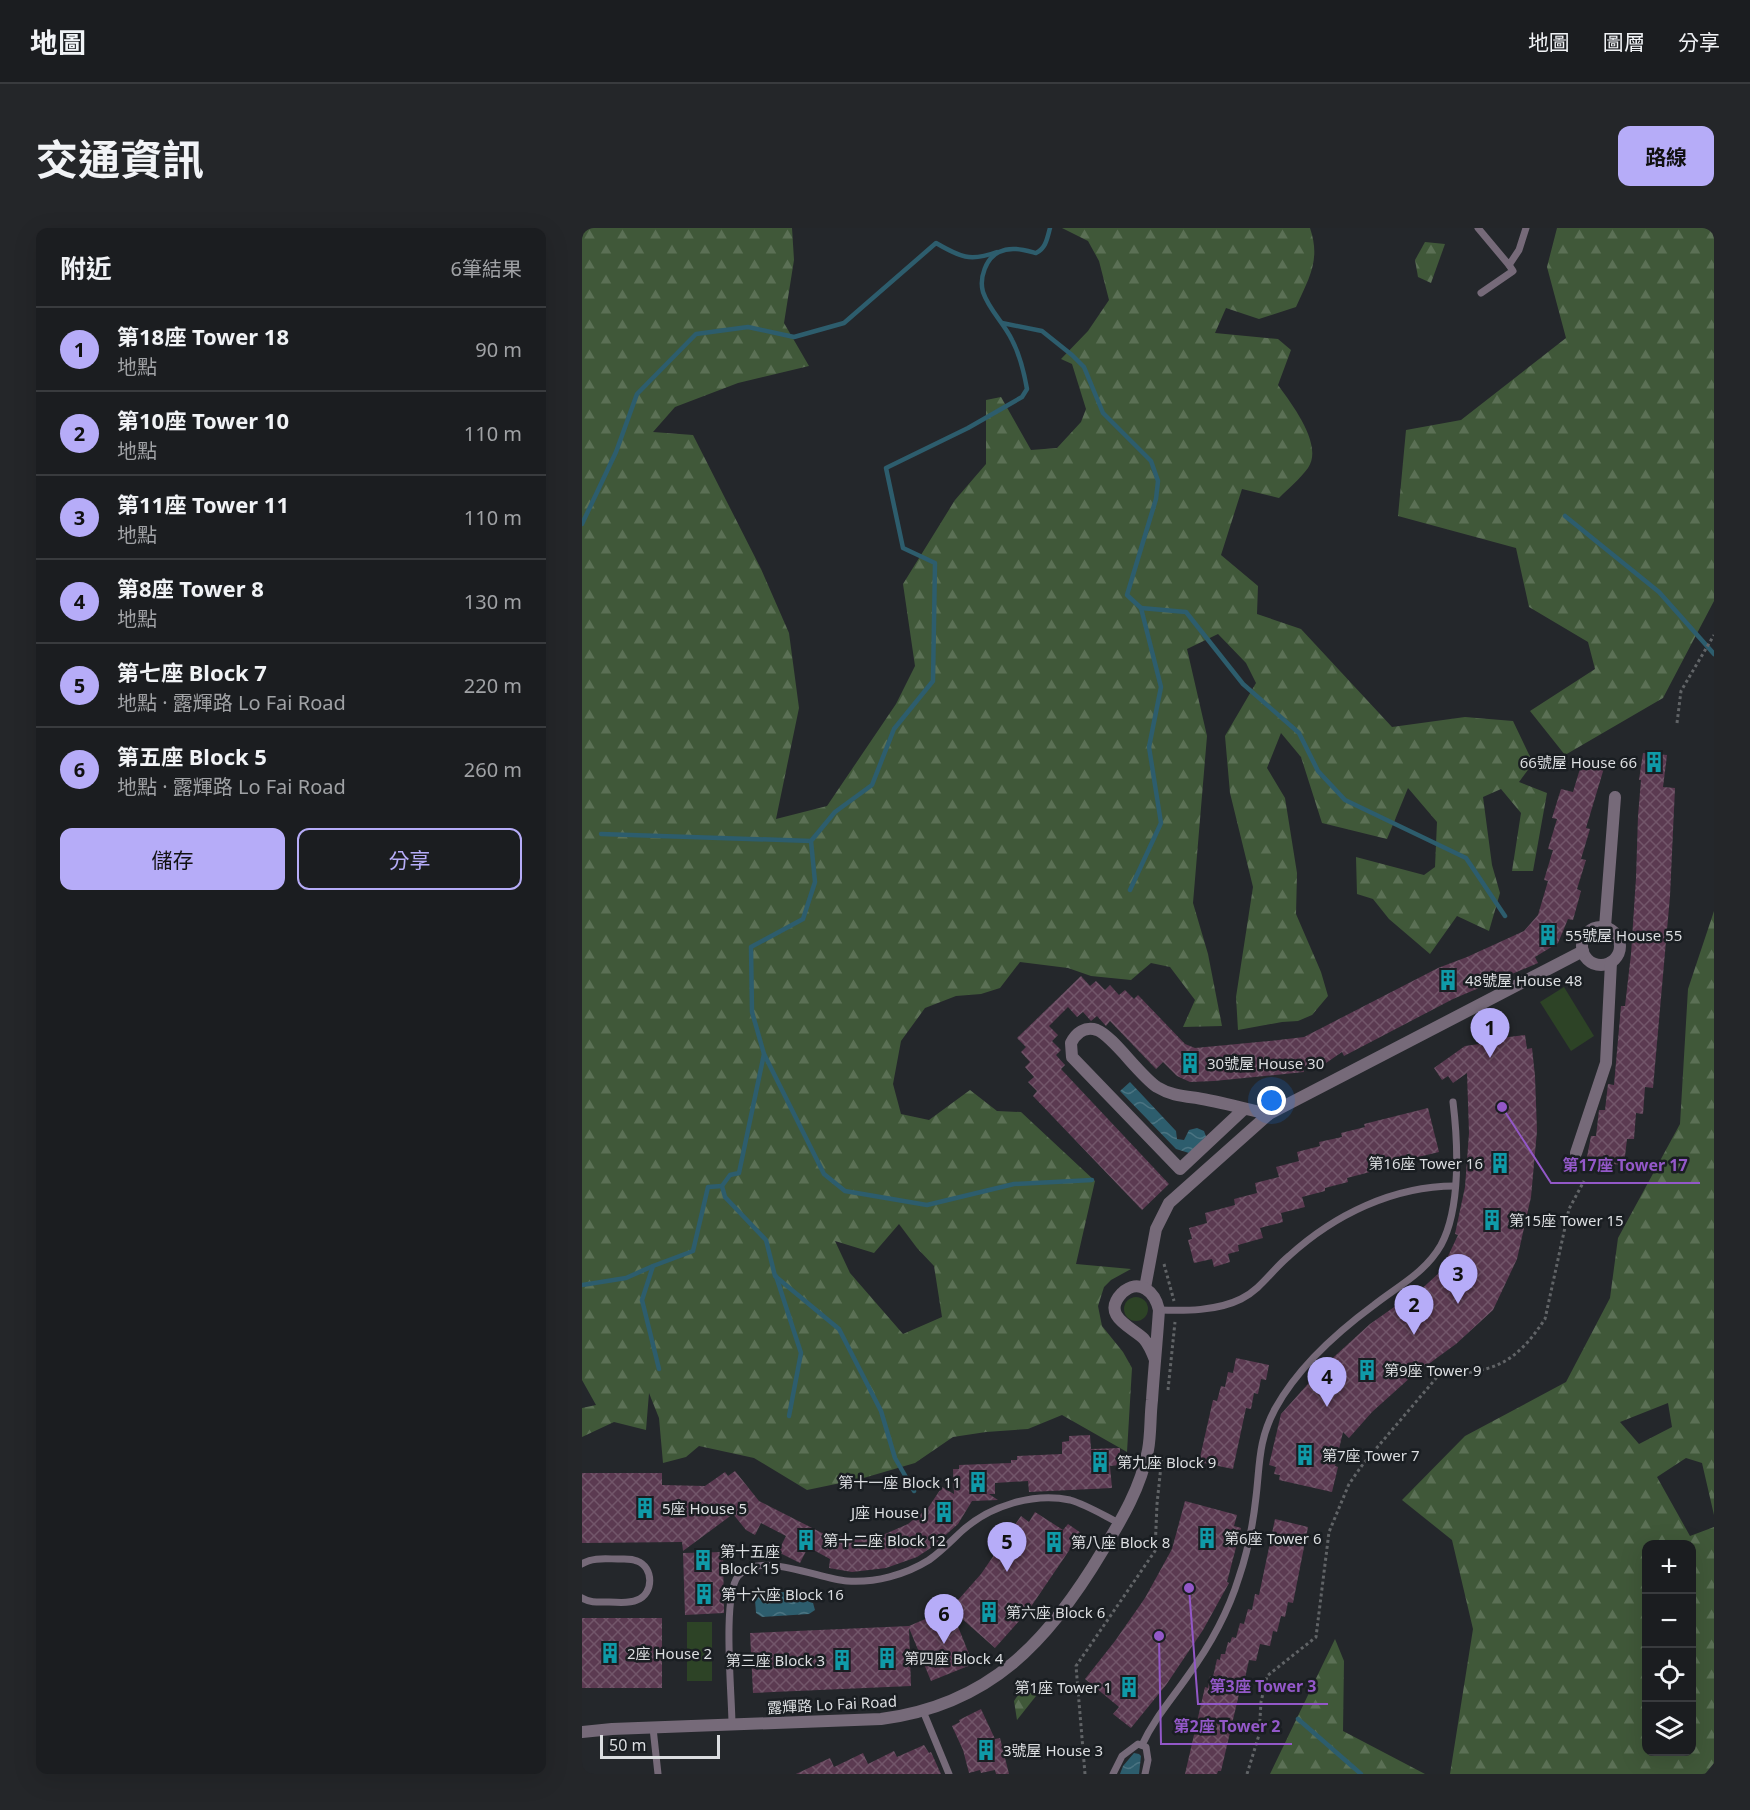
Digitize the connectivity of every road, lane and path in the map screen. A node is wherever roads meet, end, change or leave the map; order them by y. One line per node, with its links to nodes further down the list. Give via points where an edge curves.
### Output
1 (1478, 228): 3 (lane)
2 (1526, 228): 3 (lane)
3 (1509, 265): 4 (lane, via 1513,271)
4 (1481, 293)
5 (1714, 635): 6 (path, via 1681,691)
6 (1677, 723)
7 (1615, 797): 8 (street)
8 (1605, 927): 9 (street, via 1587,933); 10 (street, via 1619,939 1619,952)
9 (1583, 951): 10 (street, via 1594,964); 13 (street)
10 (1611, 962): 14 (street, via 1606,1063)
11 (1453, 1102): 16 (lane)
12 (1244, 1109): 12 (street, via 1159,1088 1100,1031 1086,1029 1071,1043 1072,1057 1180,1169); 13 (street)
13 (1269, 1114): 17 (street, via 1169,1203 1156,1229)
14 (1576, 1153)
15 (1584, 1181): 32 (path, via 1569,1209 1545,1319 1534,1335 1502,1363 1478,1372 1438,1376 1349,1484 1329,1532 1316,1637 1267,1676 1259,1735)
16 (1455, 1186): 18 (lane, via 1431,1186 1386,1197 1343,1216 1304,1243 1262,1284 1240,1299 1203,1308); 27 (lane, via 1442,1243 1427,1264 1337,1335 1278,1403 1260,1452 1253,1521 1229,1604 1203,1654 1158,1714)
17 (1146, 1288): 18 (street, via 1154,1295); 19 (street, via 1126,1290 1118,1300 1116,1312 1122,1324 1148,1344)
18 (1159, 1310): 19 (street, 露輝路 Lo Fai Road)
19 (1155, 1360): 20 (street, 露輝路 Lo Fai Road, via 1148,1449 1137,1488)
20 (1119, 1523): 23 (street, 露輝路 Lo Fai Road, via 1070,1600 1026,1653 968,1694); 24 (lane, via 1067,1500 1023,1501 984,1515 930,1559 890,1577 847,1581 762,1564 745,1570 738,1576 731,1594)
21 (582, 1564): 22 (lane, via 594,1559 637,1561 644,1565 650,1580 644,1596 637,1600 594,1602)
22 (582, 1598)
23 (923, 1711): 24 (street, 露輝路 Lo Fai Road, via 881,1719); 29 (lane)
24 (732, 1725): 25 (street, 露輝路 Lo Fai Road)
25 (653, 1728): 26 (street, 露輝路 Lo Fai Road); 28 (lane)
26 (582, 1732)
27 (1142, 1745): 30 (lane, via 1127,1750); 31 (lane, via 1148,1752)
28 (658, 1774)
29 (949, 1774)
30 (1113, 1774)
31 (1145, 1774)
32 (1247, 1774)

